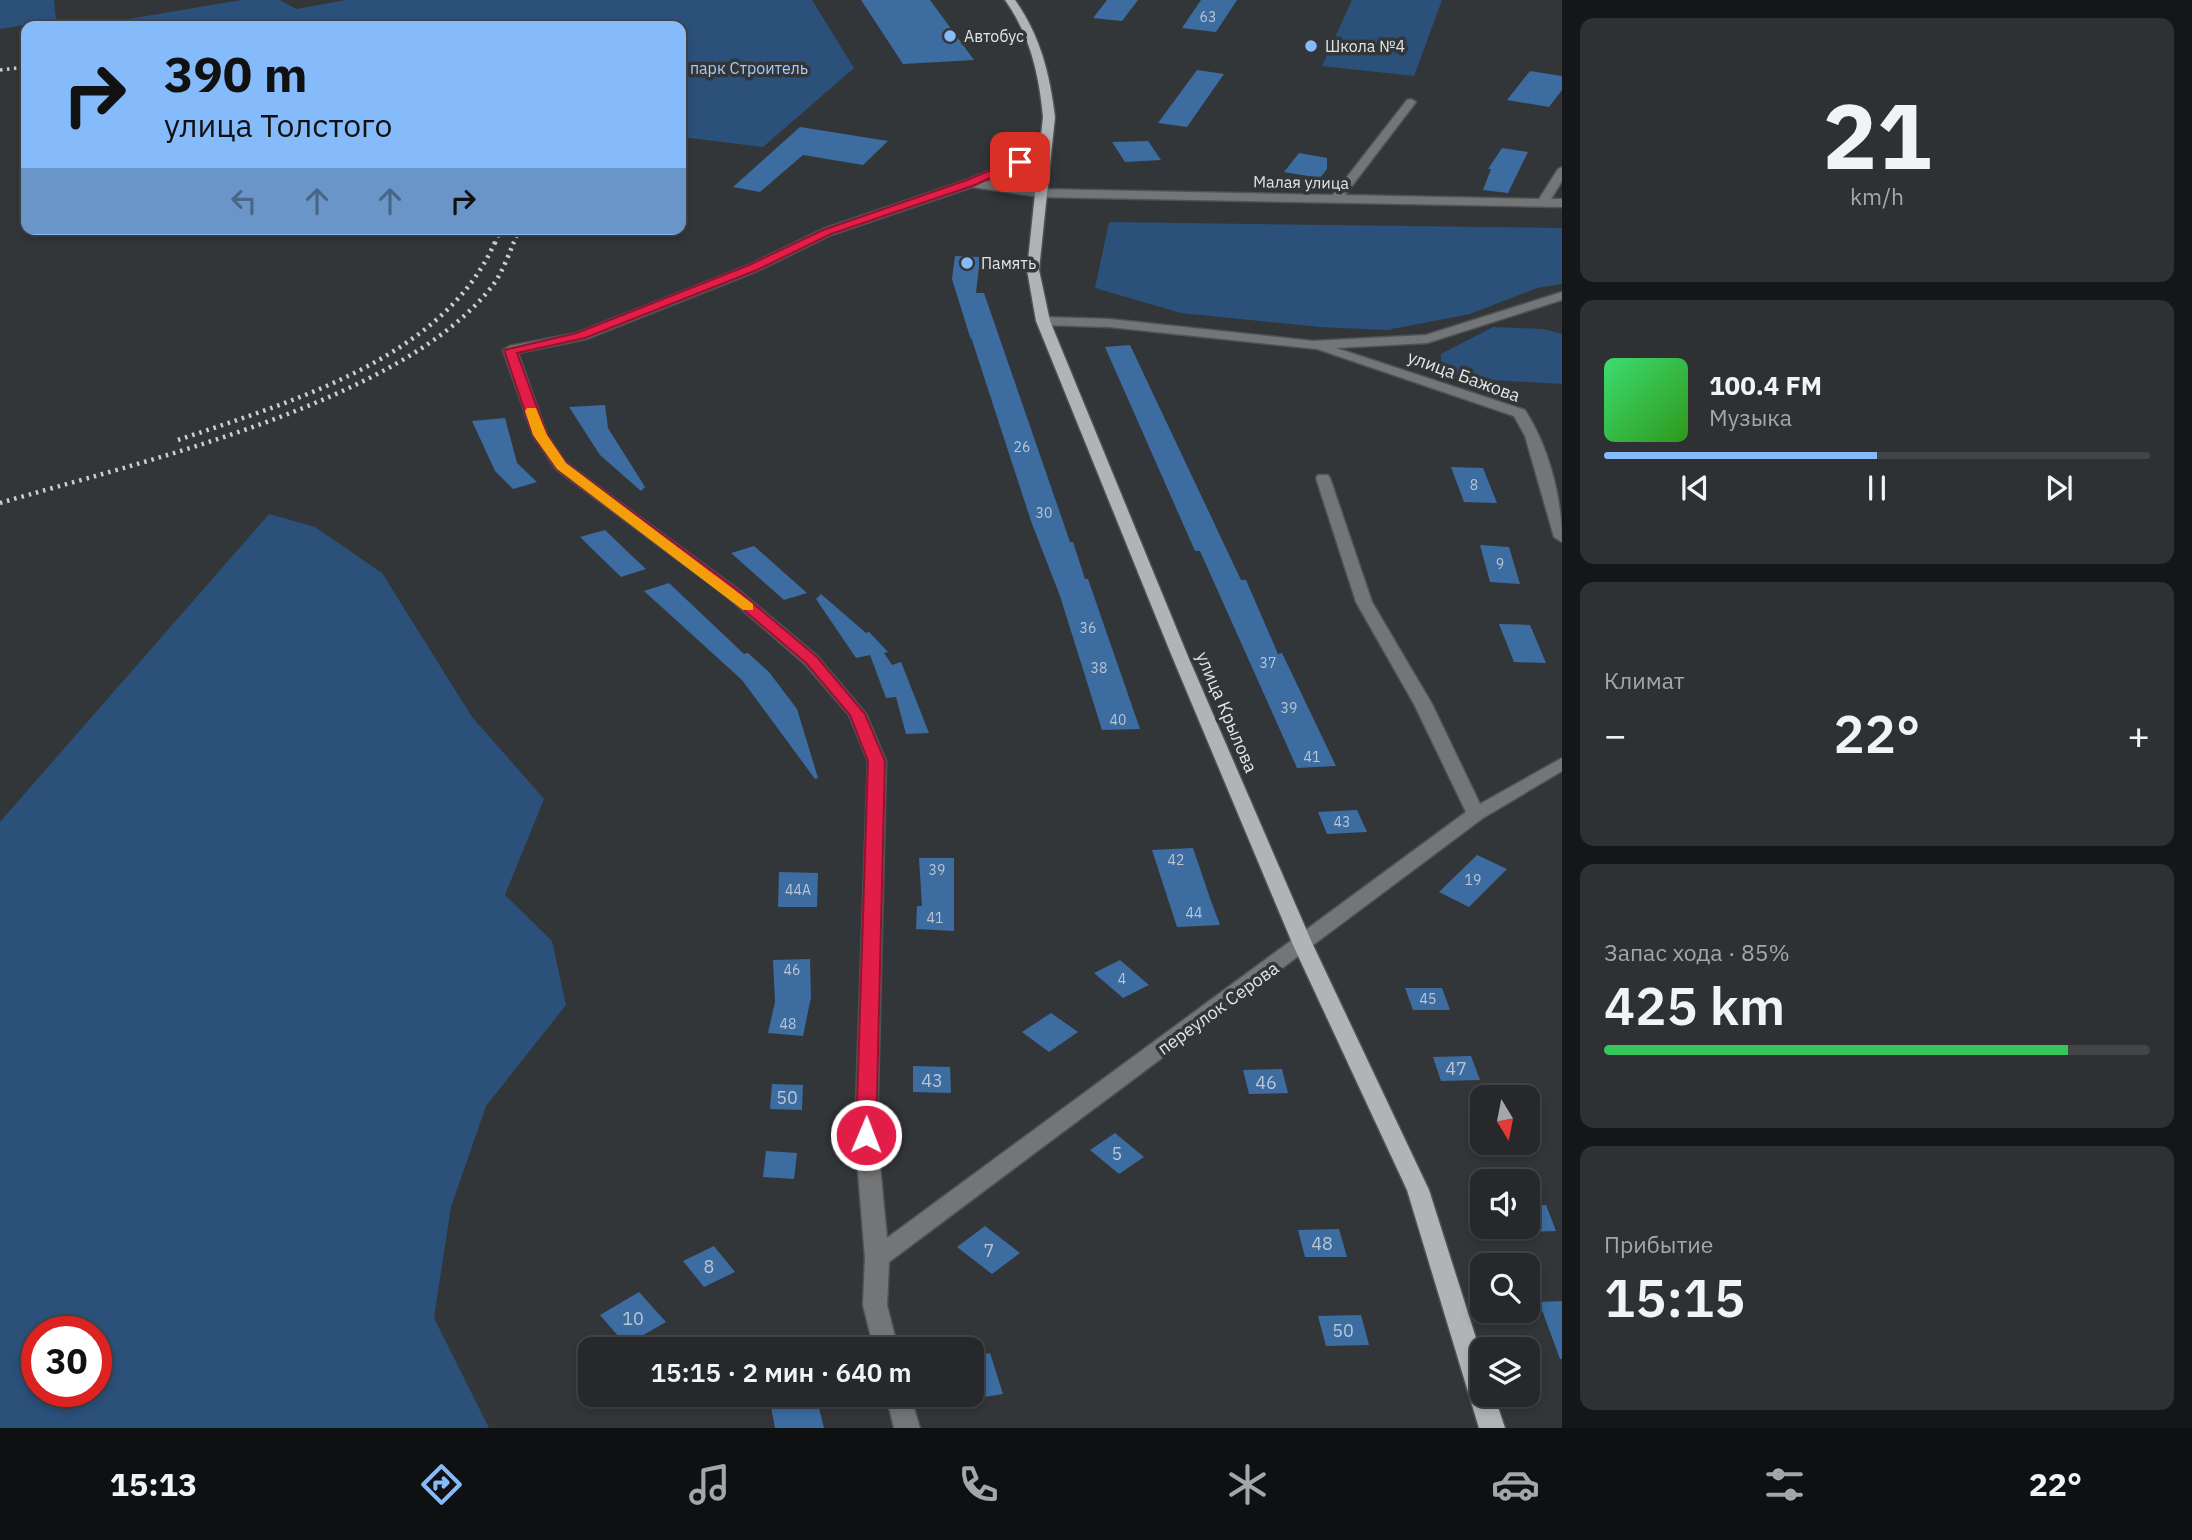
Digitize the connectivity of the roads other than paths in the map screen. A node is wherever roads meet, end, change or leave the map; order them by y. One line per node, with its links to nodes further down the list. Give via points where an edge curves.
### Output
1 (1010, 0): 3 (main road, улица Крылова, via 1045,78 1049,117)
2 (1411, 102): 7 (street)
3 (1044, 152): 5 (street); 6 (main road, улица Крылова)
4 (1562, 171): 8 (street)
5 (971, 183): 6 (street, Малая улица); 18 (street, via 827,232 753,268 581,336 510,350 540,435 561,466 730,591 811,660 858,714 877,761 866,1135)
6 (1040, 192): 7 (street, Малая улица); 11 (main road, улица Крылова, via 1033,270)
7 (1337, 198): 8 (street, Малая улица)
8 (1544, 203): 9 (street, Малая улица)
9 (1562, 203)
10 (1562, 296): 12 (street, via 1427,339)
11 (1043, 321): 12 (street, via 1109,323); 17 (main road, улица Крылова)
12 (1313, 345): 14 (street, улица Бажова, via 1520,413 1532,436)
13 (1323, 478): 16 (street, via 1364,602 1423,704)
14 (1562, 537)
15 (1562, 763): 16 (street, переулок Серова)
16 (1476, 814): 17 (street, переулок Серова)
17 (1303, 945): 18 (street, переулок Серова); 22 (main road, улица Крылова, via 1418,1190)
18 (877, 1258): 19 (street, via 875,1305)
19 (883, 1337)
20 (901, 1407): 21 (street)
21 (906, 1428)
22 (1492, 1428)

